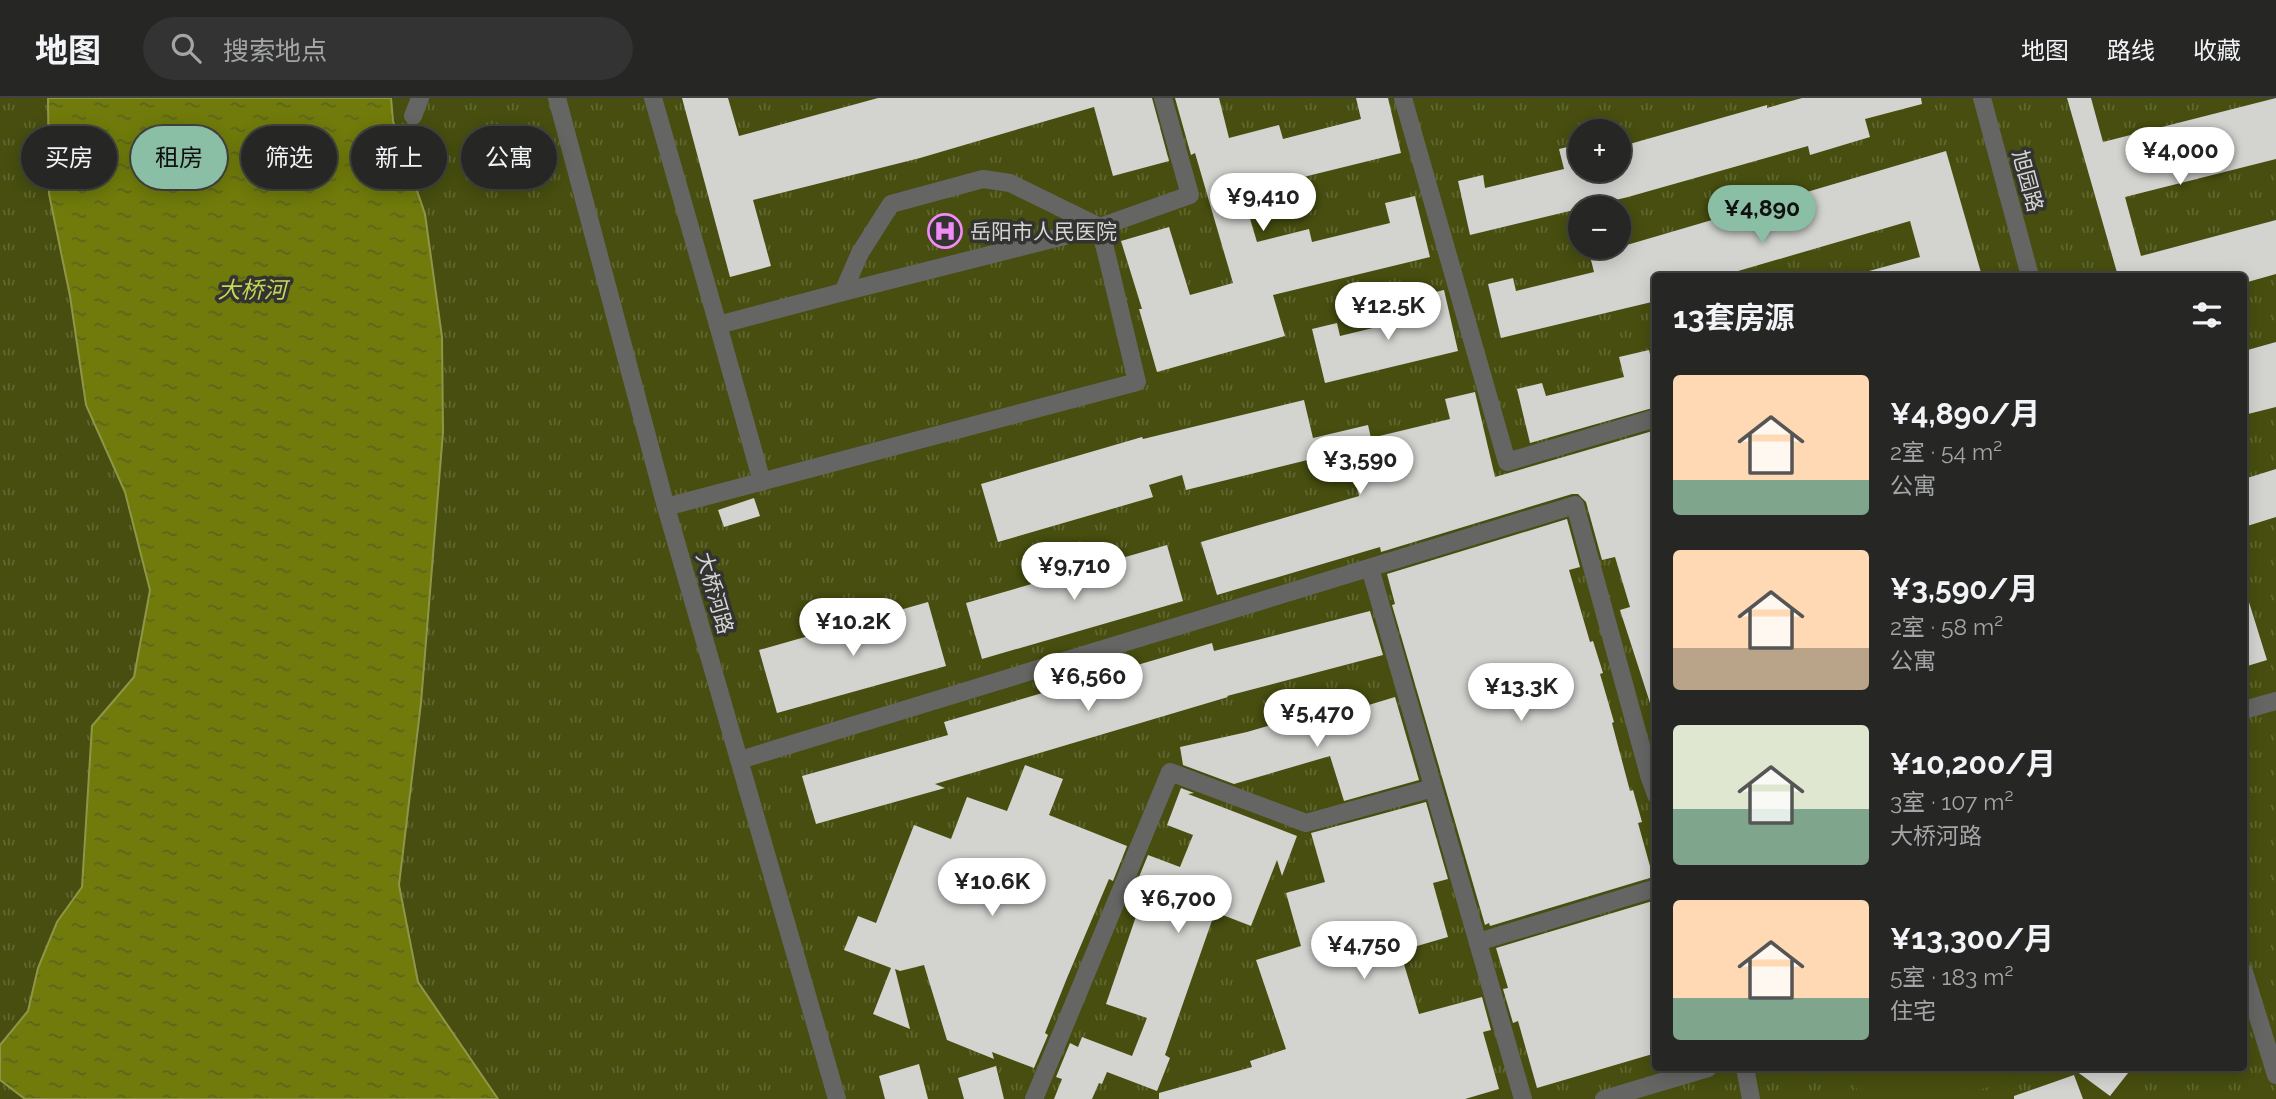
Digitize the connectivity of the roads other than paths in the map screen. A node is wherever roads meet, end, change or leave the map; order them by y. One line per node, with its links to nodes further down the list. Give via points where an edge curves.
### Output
1 (420, 98): 7 (street)
2 (557, 98): 14 (street, 大桥河路)
3 (653, 98): 11 (street)
4 (1163, 98): 8 (street, via 1190,195)
5 (1403, 98): 12 (street, via 1507,462)
6 (1982, 98): 9 (street, 旭园路)
7 (413, 116)
8 (1100, 227): 10 (street); 10 (street, via 1010,183 983,178 891,204 859,253); 13 (street, via 1137,382)
9 (2029, 273)
10 (843, 292): 11 (street)
11 (718, 325): 13 (street)
12 (1652, 419)
13 (762, 482): 14 (street)
14 (666, 507): 18 (street, 大桥河路)
15 (1370, 568): 18 (street); 19 (street, via 1575,505); 20 (street)
16 (2276, 701): 17 (street)
17 (2247, 709)
18 (740, 760): 27 (street, 大桥河路)
19 (1652, 774)
20 (1433, 788): 22 (street); 28 (street, via 1306,823 1170,772)
21 (1652, 889): 22 (street)
22 (1478, 942): 29 (street)
23 (2247, 982): 26 (street)
24 (1699, 1071): 30 (street)
25 (1746, 1071): 31 (street)
26 (2276, 1075)
27 (837, 1099)
28 (1034, 1099)
29 (1521, 1099)
30 (1604, 1099)
31 (1751, 1099)

